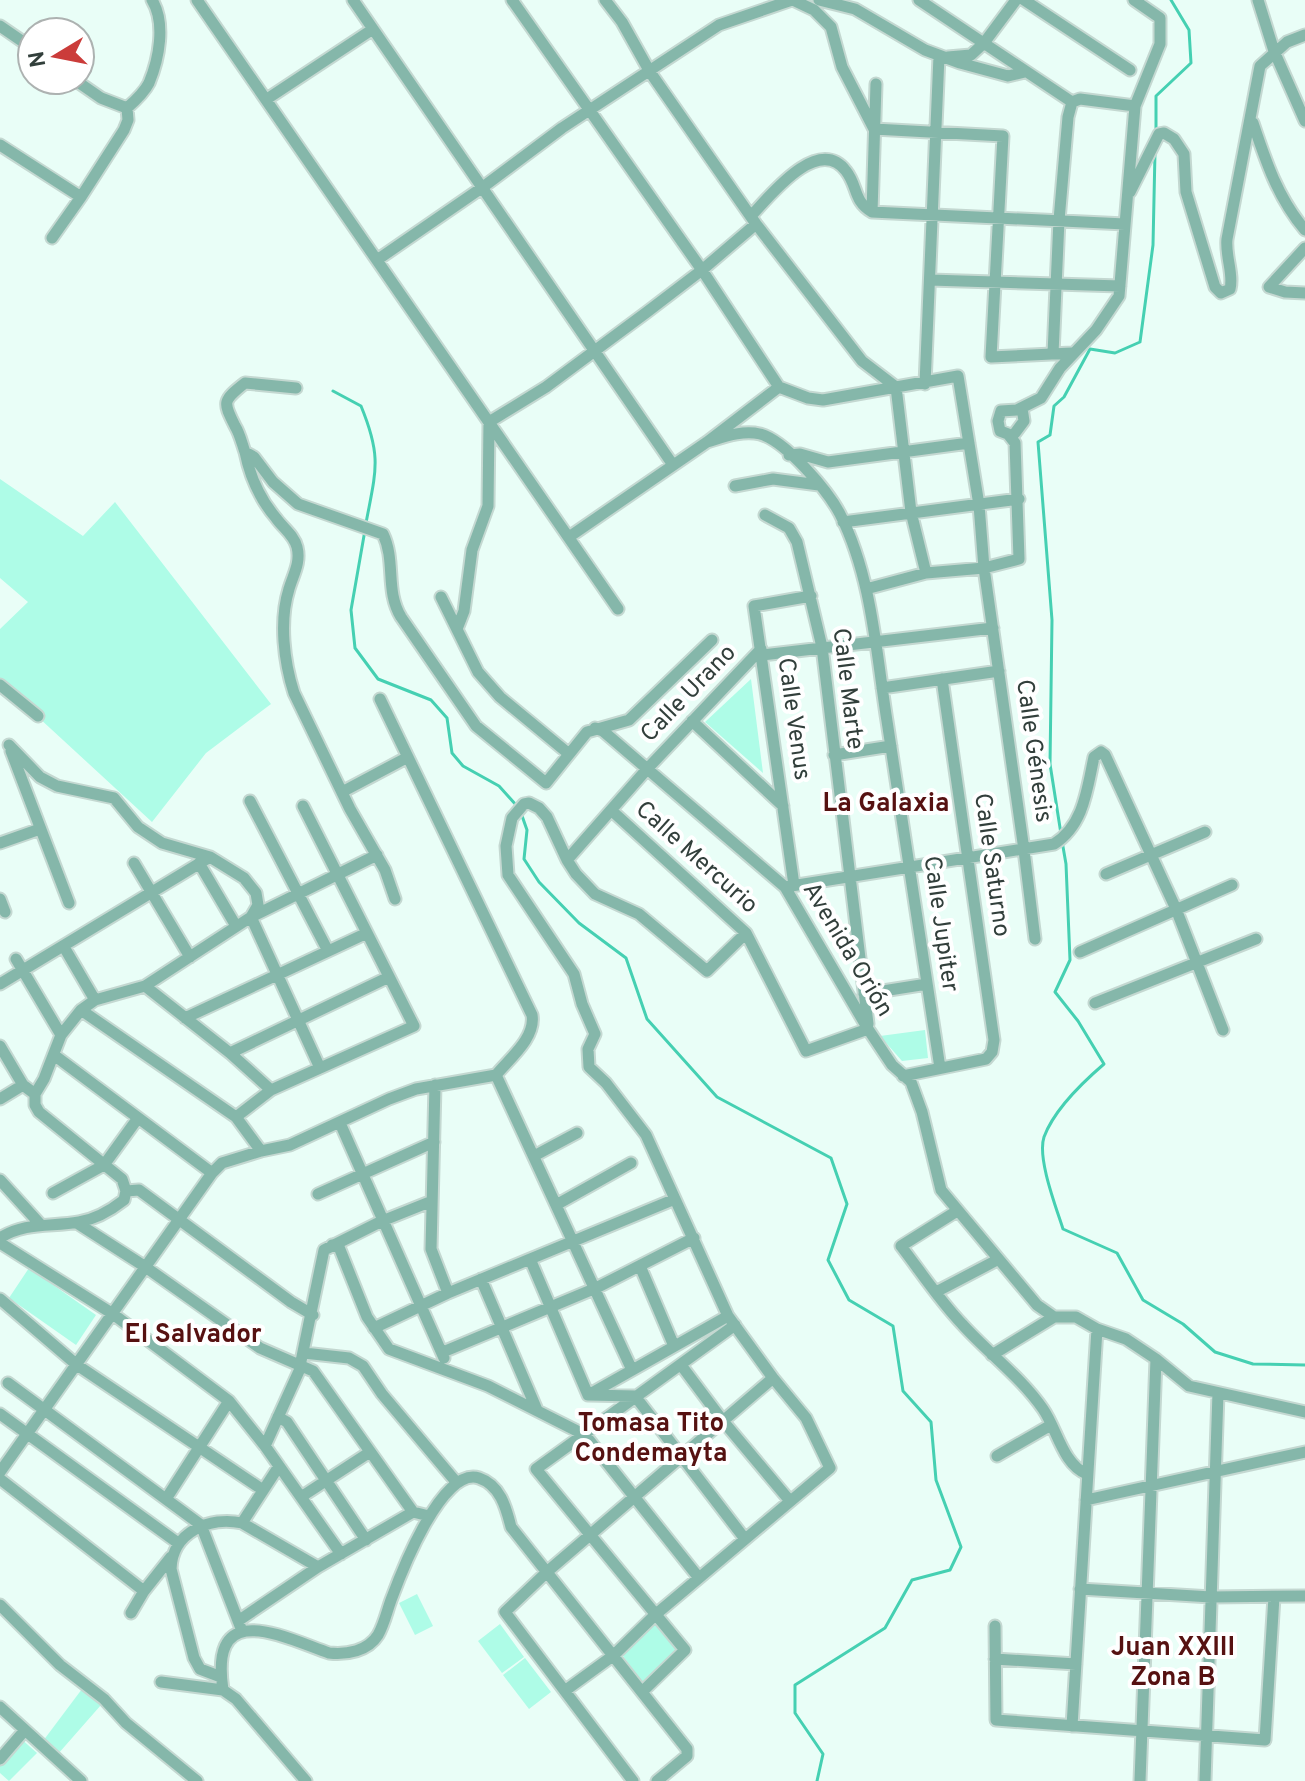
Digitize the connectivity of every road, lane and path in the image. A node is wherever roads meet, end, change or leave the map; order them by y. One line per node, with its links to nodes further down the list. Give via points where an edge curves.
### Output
1 (152, 0): 26 (street, via 160,28 156,57 148,85)
2 (197, 0): 23 (street)
3 (353, 0): 13 (street)
4 (512, 0): 27 (street)
5 (605, 0): 19 (street)
6 (792, 0): 19 (street, via 719,25); 30 (street, via 814,10 831,27 842,67)
7 (819, 0): 17 (street, via 855,9)
8 (919, 0): 15 (street)
9 (1016, 0): 15 (street)
10 (1024, 0): 18 (street)
11 (1134, 0): 25 (street, via 1160,18 1160,44)
12 (1258, 0): 16 (street)
13 (373, 29): 23 (street); 33 (street)
14 (1305, 35): 16 (street)
15 (984, 43): 17 (street, via 971,55); 20 (street)
16 (1274, 51): 28 (street, via 1260,66); 29 (street)
17 (941, 56): 20 (street, via 1008,76); 31 (street)
18 (1130, 70)
19 (650, 72): 27 (street); 39 (street)
20 (1025, 72): 24 (street)
21 (876, 84): 30 (street)
22 (96, 95): 26 (street)
23 (267, 99): 45 (street)
24 (1072, 102): 25 (street); 40 (street)
25 (1135, 106): 35 (street)
26 (127, 108): 34 (street, via 124,130)
27 (591, 111): 33 (street); 46 (street)
28 (1251, 119): 35 (street, via 1227,239 1230,289 1221,293 1215,287 1186,192 1187,161 1174,139 1159,134); 42 (street, via 1271,178)
29 (1305, 121)
30 (874, 129): 31 (street); 36 (street)
31 (937, 132): 37 (street); 38 (street, via 1003,136)
32 (0, 145): 34 (street)
33 (483, 187): 45 (street); 52 (street)
34 (81, 197): 43 (street)
35 (1127, 200): 41 (street)
36 (872, 212): 37 (street); 39 (street, via 862,206 846,171 828,160 798,168)
37 (933, 214): 38 (street); 47 (street)
38 (997, 217): 40 (street); 48 (street)
39 (753, 220): 46 (street); 57 (street, via 862,361)
40 (1059, 220): 41 (street); 49 (street)
41 (1125, 224): 50 (street)
42 (1305, 230)
43 (52, 238)
44 (1305, 248): 51 (street, via 1269,287)
45 (377, 260): 60 (street)
46 (702, 270): 52 (street); 56 (street)
47 (930, 280): 48 (street); 55 (street)
48 (994, 282): 49 (street); 54 (street, via 991,357)
49 (1056, 284): 50 (street); 54 (street)
50 (1120, 286): 53 (street, via 1096,330)
51 (1305, 293)
52 (594, 350): 60 (street); 67 (street)
53 (1072, 353): 54 (street); 59 (street, via 1041,398)
54 (1053, 354)
55 (925, 384): 57 (street); 63 (street, Calle Génesis, via 958,376)
56 (779, 387): 57 (street, via 823,400); 62 (street)
57 (896, 387): 65 (street)
58 (296, 388): 64 (street, via 245,383 228,399 227,414)
59 (1022, 408): 61 (street, via 1024,421); 70 (street, via 1001,411 998,421 1000,431 1015,443)
60 (489, 422): 75 (street); 83 (street, via 488,506 472,550)
61 (1015, 433)
62 (707, 442): 66 (street, via 761,434); 67 (street)
63 (969, 443): 65 (street); 71 (street, Calle Génesis)
64 (245, 452): 98 (street, via 298,504 383,534 394,606 476,726 546,783); 102 (street, via 251,481 297,545 285,607 289,676)
65 (904, 452): 66 (street, via 828,462); 72 (street)
66 (789, 455): 68 (street, Calle Jupiter)
67 (673, 465): 75 (street)
68 (820, 485): 69 (street, via 773,479); 74 (street, Calle Jupiter)
69 (735, 486)
70 (1019, 499): 71 (street); 76 (street, via 1019,559)
71 (979, 505): 72 (street); 76 (street, Calle Génesis)
72 (911, 512): 74 (street); 77 (street)
73 (765, 515): 79 (street, Calle Marte, via 789,528 797,542)
74 (843, 522): 78 (street, Calle Jupiter)
75 (569, 537): 81 (street)
76 (984, 568): 77 (street); 82 (street, Calle Génesis)
77 (926, 573): 78 (street)
78 (866, 589): 85 (street, Calle Jupiter)
79 (811, 596): 86 (street, Calle Marte); 87 (street, Calle Venus, via 754,606)
80 (441, 597): 83 (street)
81 (618, 609)
82 (993, 628): 85 (street, Calle Urano); 88 (street, Calle Génesis)
83 (457, 629): 98 (street, via 492,689)
84 (712, 640): 95 (street, via 629,720)
85 (876, 643): 86 (street, Calle Urano); 91 (street, Calle Jupiter)
86 (822, 647): 87 (street, Calle Urano); 99 (street, Calle Marte)
87 (762, 652): 94 (street, Calle Urano); 105 (street, Calle Venus)
88 (999, 671): 89 (street); 110 (street, Calle Génesis)
89 (942, 679): 91 (street); 114 (street, Calle Saturno)
90 (0, 685): 93 (street)
91 (882, 688): 97 (street, Calle Jupiter)
92 (380, 699): 100 (street)
93 (38, 716)
94 (692, 721): 101 (street, Calle Urano); 105 (street)
95 (595, 728): 98 (street); 101 (street, Avenida Orión)
96 (4, 746): 107 (street); 113 (street, via 57,786 114,798 138,827 162,843)
97 (891, 746): 99 (street); 118 (street, Calle Jupiter)
98 (569, 754)
99 (834, 755): 121 (street, Calle Marte)
100 (408, 757): 102 (street); 163 (street, via 532,1015 530,1035)
101 (648, 768): 106 (street, Calle Urano); 123 (street, Avenida Orión)
102 (342, 792): 111 (street)
103 (250, 801): 125 (street)
104 (303, 806): 120 (street)
105 (783, 806): 123 (street, Calle Venus)
106 (611, 810): 115 (street, Calle Urano); 134 (street, Calle Mercurio)
107 (40, 829): 109 (street); 128 (street)
108 (1205, 832): 112 (street)
109 (0, 843)
110 (1024, 850): 112 (street, via 1064,837 1082,812 1094,757 1101,752); 114 (street); 135 (street, Calle Génesis)
111 (377, 855): 120 (street); 127 (street)
112 (1152, 855): 119 (street); 129 (street)
113 (210, 857): 117 (street); 131 (street, via 244,878 256,893 258,905)
114 (967, 859): 118 (street); 162 (street, Calle Saturno, via 994,1040 990,1057)
115 (567, 860): 134 (street, via 595,894 639,914 707,971); 185 (street, via 539,808 529,803 519,808 506,846 508,875 574,974 595,1034 588,1049 589,1067 646,1135)
116 (134, 863): 124 (street)
117 (199, 863): 124 (street); 132 (street)
118 (910, 867): 121 (street); 147 (street, Calle Jupiter)
119 (1106, 874)
120 (339, 876): 125 (street); 133 (street)
121 (848, 877): 123 (street); 149 (street, Calle Marte)
122 (1232, 885): 129 (street)
123 (790, 886): 155 (street, Avenida Orión)
124 (151, 893): 137 (street); 140 (street)
125 (299, 893): 131 (street); 138 (street)
126 (0, 899): 130 (street)
127 (395, 899)
128 (69, 903)
129 (1176, 909): 139 (street); 142 (street)
130 (5, 912)
131 (251, 917): 132 (street); 144 (street)
132 (236, 926): 140 (street)
133 (367, 933): 138 (street); 145 (street)
134 (746, 933): 155 (street, Calle Mercurio, via 806,1051)
135 (1035, 939)
136 (1256, 939): 142 (street)
137 (64, 947): 143 (street); 150 (street)
138 (328, 951): 144 (street)
139 (1080, 952)
140 (190, 957): 148 (street)
141 (16, 959): 143 (street)
142 (1197, 963): 151 (street); 156 (street)
143 (24, 972): 146 (street); 157 (street)
144 (279, 975): 153 (street); 154 (street)
145 (389, 977): 154 (street); 161 (street, via 414,1026)
146 (0, 984)
147 (927, 984): 149 (street); 162 (street, Calle Jupiter)
148 (145, 986): 150 (street); 153 (street)
149 (864, 994): 155 (street, Calle Marte)
150 (95, 1000): 152 (street)
151 (1095, 1003)
152 (81, 1010): 157 (street); 170 (street)
153 (185, 1018): 159 (street)
154 (300, 1021): 159 (street); 161 (street)
155 (868, 1029): 164 (street, Avenida Orión)
156 (1223, 1030)
157 (61, 1035): 160 (street)
158 (0, 1046): 165 (street)
159 (230, 1053): 167 (street)
160 (54, 1055): 168 (street); 171 (street)
161 (320, 1068): 167 (street)
162 (940, 1068): 164 (street)
163 (496, 1075): 166 (street); 176 (street)
164 (903, 1076): 188 (street, Avenida Orión, via 911,1082 922,1112 941,1190)
165 (23, 1085): 168 (street); 169 (street)
166 (435, 1085): 172 (street, via 389,1099); 174 (street)
167 (271, 1090): 170 (street)
168 (35, 1094): 178 (street, via 39,1112)
169 (0, 1099)
170 (236, 1117): 175 (street)
171 (138, 1118): 178 (street); 179 (street)
172 (340, 1123): 175 (street, via 290,1145); 180 (street)
173 (577, 1133): 176 (street)
174 (434, 1142): 180 (street); 186 (street)
175 (261, 1151): 179 (street, via 222,1163)
176 (534, 1156): 187 (street)
177 (631, 1163): 187 (street)
178 (104, 1165): 182 (street, via 122,1179); 183 (street)
179 (212, 1173): 189 (street)
180 (361, 1173): 184 (street); 190 (street)
181 (0, 1180): 192 (street)
182 (126, 1191): 189 (street, via 139,1190); 191 (street, via 124,1200 110,1211)
183 (53, 1193)
184 (318, 1194)
185 (675, 1199): 193 (street); 194 (street)
186 (432, 1201): 190 (street); 204 (street, via 431,1249)
187 (556, 1205): 194 (street)
188 (957, 1211): 198 (street); 203 (street, via 901,1246)
189 (179, 1219): 199 (street); 209 (street)
190 (382, 1221): 196 (street); 206 (street)
191 (77, 1223): 192 (street); 199 (street)
192 (40, 1224): 195 (street)
193 (694, 1238): 200 (street); 211 (street)
194 (572, 1240): 197 (street); 202 (street)
195 (0, 1241): 208 (street)
196 (332, 1245): 209 (street, via 324,1250); 213 (street, via 339,1247)
197 (530, 1259): 201 (street); 207 (street)
198 (997, 1260): 203 (street); 210 (street)
199 (144, 1266): 208 (street); 218 (street, via 260,1348 281,1359)
200 (640, 1266): 202 (street); 215 (street)
201 (481, 1279): 204 (street); 212 (street)
202 (596, 1288): 207 (street); 223 (street)
203 (936, 1292): 217 (street)
204 (448, 1293): 206 (street)
205 (0, 1299): 220 (street)
206 (423, 1305): 213 (street); 216 (street)
207 (551, 1307): 212 (street); 227 (street)
208 (113, 1314): 220 (street); 229 (street)
209 (313, 1315): 218 (street)
210 (1054, 1317): 214 (street, via 1076,1317); 217 (street)
211 (732, 1320): 215 (street); 221 (street); 224 (street)
212 (503, 1327): 216 (street); 230 (street)
213 (374, 1328): 222 (street, via 389,1349)
214 (1097, 1329): 219 (street, via 1126,1339); 248 (street)
215 (674, 1346): 223 (street)
216 (443, 1352): 222 (street)
217 (992, 1355): 236 (street, via 1043,1409)
218 (302, 1359): 234 (street); 241 (street); 251 (street, via 349,1358 363,1366)
219 (1156, 1359): 226 (street, via 1189,1386); 252 (street)
220 (77, 1365): 231 (street); 240 (street)
221 (681, 1365): 228 (street); 235 (street)
222 (446, 1370): 230 (street)
223 (632, 1370): 227 (street)
224 (773, 1378): 235 (street); 258 (street, via 806,1418 830,1468)
225 (8, 1383): 231 (street)
226 (1218, 1393): 232 (street); 247 (street)
227 (588, 1395): 228 (street)
228 (635, 1396): 238 (street); 244 (street)
229 (229, 1401): 239 (street); 240 (street)
230 (537, 1410): 238 (street)
231 (45, 1411): 237 (street); 256 (street)
232 (1305, 1412)
233 (0, 1414): 237 (street)
234 (278, 1417): 239 (street); 250 (street, via 287,1422)
235 (723, 1421): 244 (street); 258 (street)
236 (1051, 1425): 243 (street); 248 (street, via 1071,1462)
237 (28, 1434): 246 (street); 266 (street)
238 (585, 1435): 254 (street); 263 (street, via 536,1469)
239 (265, 1446): 245 (street)
240 (199, 1447): 253 (street); 256 (street)
241 (370, 1452): 250 (street); 259 (street)
242 (1305, 1452): 247 (street)
243 (997, 1456)
244 (680, 1457): 254 (street); 264 (street)
245 (279, 1466): 253 (street); 255 (street)
246 (0, 1472)
247 (1216, 1472): 252 (street); 276 (street)
248 (1087, 1474): 257 (street)
249 (0, 1479): 273 (street)
250 (326, 1481): 255 (street); 265 (street)
251 (457, 1483): 260 (street); 270 (street, via 475,1477 489,1483 501,1496 511,1527)
252 (1151, 1485): 257 (street); 274 (street)
253 (263, 1490): 261 (street)
254 (634, 1496): 263 (street); 271 (street)
255 (301, 1497): 267 (street)
256 (166, 1499): 262 (street)
257 (1086, 1500): 272 (street)
258 (790, 1501): 264 (street)
259 (413, 1512): 260 (street); 265 (street)
260 (429, 1516): 281 (street, via 379,1634 367,1645 352,1653 329,1653)
261 (242, 1523): 262 (street); 269 (street)
262 (201, 1525): 266 (street); 281 (street)
263 (588, 1535): 270 (street); 280 (street)
264 (745, 1539): 271 (street)
265 (366, 1540): 267 (street)
266 (178, 1543): 268 (street)
267 (341, 1554): 269 (street)
268 (171, 1557): 273 (street); 287 (street, via 194,1658)
269 (318, 1567): 281 (street)
270 (548, 1571): 283 (street); 288 (street, via 505,1612)
271 (699, 1578): 280 (street)
272 (1080, 1589): 274 (street); 285 (street)
273 (144, 1591): 279 (street)
274 (1147, 1593): 276 (street); 293 (street)
275 (1305, 1596): 277 (street)
276 (1211, 1597): 277 (street); 294 (street)
277 (1274, 1597): 294 (street, via 1265,1740)
278 (0, 1605): 297 (street, via 60,1665)
279 (131, 1613)
280 (655, 1615): 283 (street); 289 (street, via 685,1650)
281 (240, 1626): 287 (street, via 227,1645)
282 (995, 1626): 284 (street)
283 (614, 1655): 288 (street); 289 (street)
284 (995, 1659): 285 (street); 291 (street, via 996,1720)
285 (1076, 1664): 291 (street)
286 (161, 1682): 287 (street)
287 (222, 1684): 298 (street)
288 (566, 1690): 299 (street)
289 (643, 1691): 300 (street, via 688,1753)
290 (0, 1707): 292 (street)
291 (1072, 1726): 293 (street)
292 (25, 1730): 295 (street); 296 (street)
293 (1142, 1731): 294 (street); 301 (street)
294 (1206, 1736): 302 (street)
295 (0, 1759)
296 (81, 1781)
297 (197, 1781)
298 (306, 1781)
299 (633, 1781)
300 (657, 1781)
301 (1140, 1781)
302 (1205, 1781)

